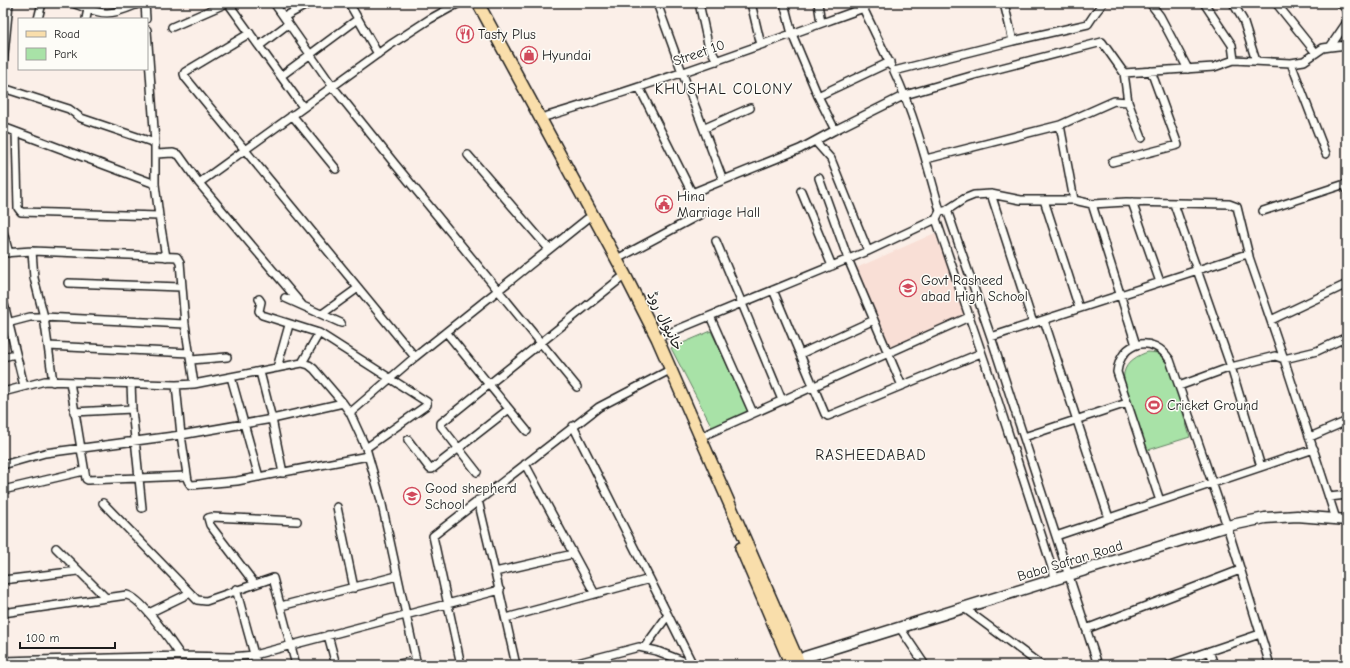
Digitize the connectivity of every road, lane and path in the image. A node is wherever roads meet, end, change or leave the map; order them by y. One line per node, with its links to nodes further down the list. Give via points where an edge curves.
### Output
1 (9, 3): 28 (street)
2 (42, 3): 30 (street)
3 (74, 3): 26 (street)
4 (140, 3): 26 (street, via 110,13)
5 (145, 3): 32 (street)
6 (228, 3): 37 (street); 38 (street)
7 (274, 3): 29 (street)
8 (310, 3): 29 (street)
9 (349, 3): 33 (street)
10 (459, 3): 49 (street)
11 (470, 3): 103 (main road, خانیوال روڈ)
12 (478, 3): 71 (main road, خانیوال روڈ)
13 (657, 3): 59 (street)
14 (699, 3): 51 (street, via 708,44)
15 (750, 3): 42 (street)
16 (784, 3): 39 (street)
17 (818, 3): 35 (street)
18 (1004, 3): 40 (street)
19 (1103, 3): 40 (street, via 1088,24)
20 (1150, 3): 56 (street, via 1160,16)
21 (1204, 3): 50 (street, via 1232,45)
22 (1233, 3): 52 (street, via 1243,20)
23 (1276, 3): 47 (street)
24 (1340, 3): 27 (street)
25 (864, 6): 35 (street, Street 10); 53 (street)
26 (88, 8): 31 (street)
27 (1347, 10)
28 (6, 11): 46 (street)
29 (284, 17): 36 (street)
30 (38, 18)
31 (86, 18)
32 (146, 18)
33 (358, 19): 48 (street); 49 (street)
34 (1347, 22): 45 (street)
35 (821, 23): 39 (street, Street 10)
36 (288, 24): 44 (street); 48 (street)
37 (172, 27)
38 (250, 33): 44 (street); 80 (street, via 184,74)
39 (792, 34): 42 (street, Street 10); 66 (street)
40 (1013, 42): 57 (street)
41 (148, 44): 79 (street)
42 (761, 45): 51 (street, Street 10)
43 (1347, 45): 45 (street)
44 (259, 46): 61 (street)
45 (1330, 47): 47 (street)
46 (3, 53): 55 (street)
47 (1316, 53): 54 (street, via 1304,61)
48 (310, 54): 61 (street); 62 (street)
49 (378, 54): 62 (street)
50 (1234, 60): 52 (street); 56 (street, via 1214,67)
51 (717, 61): 59 (street, Street 10)
52 (1256, 61): 54 (street)
53 (890, 62): 57 (street); 66 (street)
54 (1292, 63): 82 (street)
55 (3, 65)
56 (1188, 69): 58 (street)
57 (894, 71): 65 (street)
58 (1151, 71): 60 (street); 85 (street, via 1178,145)
59 (682, 72): 63 (street, Street 10); 74 (street)
60 (1124, 73): 65 (street, via 1102,42); 67 (street)
61 (281, 76): 68 (street)
62 (333, 87): 68 (street); 123 (street)
63 (639, 87): 71 (street, Street 10); 88 (street, via 692,193)
64 (3, 88): 79 (street, via 69,109 81,118)
65 (905, 95): 75 (street); 84 (street)
66 (818, 96): 75 (street)
67 (1128, 102): 72 (street, via 1114,101); 77 (street)
68 (303, 107): 70 (street)
69 (750, 108): 74 (street)
70 (292, 116): 80 (street); 86 (street)
71 (541, 118): 113 (main road, خانیوال روڈ)
72 (1060, 125): 84 (street); 95 (street)
73 (3, 127): 76 (street)
74 (705, 128): 88 (street)
75 (835, 130): 78 (street)
76 (16, 132): 90 (street); 102 (street, via 18,208 22,212)
77 (1142, 138)
78 (815, 140): 88 (street, via 800,149); 109 (street, via 831,159)
79 (155, 143): 81 (street)
80 (245, 150): 89 (street); 122 (street)
81 (156, 154): 89 (street, via 179,155); 90 (street)
82 (1326, 154)
83 (468, 155): 107 (street)
84 (926, 159): 99 (street)
85 (1112, 162)
86 (336, 169)
87 (819, 178): 114 (street)
88 (724, 180)
89 (199, 183): 130 (street)
90 (155, 184): 102 (street)
91 (1347, 190): 100 (street, via 1345,184)
92 (801, 191): 115 (street)
93 (991, 194): 94 (street, via 1021,200); 99 (street, via 974,194); 141 (street)
94 (1044, 200): 95 (street); 131 (street)
95 (1074, 200): 97 (street)
96 (1132, 202): 97 (street); 98 (street); 118 (street)
97 (1092, 204): 125 (street)
98 (1174, 204): 111 (street, via 1229,204 1236,207); 116 (street)
99 (943, 211): 104 (street); 147 (street)
100 (1263, 211)
101 (701, 214): 113 (street)
102 (159, 216): 112 (street)
103 (587, 219): 107 (street); 117 (main road, خانیوال روڈ)
104 (936, 219): 109 (street); 135 (street)
105 (3, 232): 110 (street)
106 (716, 241): 129 (street)
107 (549, 249): 123 (street)
108 (32, 251): 110 (street); 112 (street); 134 (street, via 34,278)
109 (868, 251): 114 (street)
110 (6, 253)
111 (1249, 256): 116 (street, via 1247,254); 138 (street)
112 (166, 258): 121 (street, via 179,259)
113 (617, 259): 264 (main road, خانیوال روڈ, via 660,343)
114 (848, 259): 115 (street); 136 (street)
115 (832, 266): 124 (street)
116 (1198, 270): 118 (street); 163 (street)
117 (620, 280): 149 (street); 166 (main road, خانیوال روڈ)
118 (1160, 282): 125 (street)
119 (68, 283): 121 (street)
120 (1347, 284): 138 (street)
121 (182, 286): 142 (street)
122 (358, 288): 132 (street); 159 (street)
123 (498, 290): 144 (street); 149 (street)
124 (773, 290): 129 (street); 156 (street)
125 (1120, 295): 131 (street); 150 (street)
126 (285, 298): 130 (street)
127 (259, 299): 143 (street, via 259,311 262,315)
128 (3, 300): 139 (street)
129 (742, 303): 133 (street); 181 (street)
130 (304, 306): 132 (street)
131 (1079, 308): 137 (street)
132 (322, 314): 140 (street)
133 (710, 316): 146 (street); 188 (street)
134 (44, 317): 139 (street); 142 (street); 151 (street)
135 (969, 317): 153 (street); 154 (street)
136 (874, 320): 153 (street); 156 (street)
137 (1044, 320): 141 (street); 190 (street)
138 (1271, 320): 160 (street)
139 (5, 323): 155 (street)
140 (341, 323)
141 (1033, 323): 147 (street)
142 (185, 324): 152 (street)
143 (289, 325): 145 (street); 164 (street)
144 (446, 332): 159 (street); 173 (street)
145 (319, 333): 162 (street); 168 (street)
146 (664, 335)
147 (991, 337): 197 (street)
148 (1347, 337): 160 (street, via 1317,351)
149 (541, 342): 173 (street); 179 (street)
150 (1136, 345): 178 (street, via 1150,344 1165,352); 183 (street, via 1123,354 1118,364 1119,380)
151 (48, 346): 152 (street); 169 (street)
152 (190, 352): 161 (street)
153 (888, 353): 176 (street); 177 (street)
154 (981, 353): 177 (street); 239 (street)
155 (16, 354): 157 (street); 175 (street)
156 (800, 354): 176 (street)
157 (3, 357)
158 (227, 357): 161 (street)
159 (416, 357): 168 (street)
160 (1284, 359): 163 (street, via 1275,356); 198 (street)
161 (191, 360): 172 (street)
162 (302, 363): 164 (street); 182 (street, via 314,369)
163 (1231, 367): 178 (street); 208 (street)
164 (277, 368): 165 (street)
165 (260, 372): 167 (street); 189 (street)
166 (666, 372): 193 (street, via 599,407); 276 (main road, خانیوال روڈ)
167 (231, 377): 172 (street); 192 (street)
168 (391, 378): 187 (street); 202 (street, via 428,404)
169 (53, 382): 170 (street); 175 (street, via 45,381)
170 (70, 382): 171 (street); 186 (street)
171 (131, 383): 174 (street); 184 (street)
172 (194, 384): 174 (street)
173 (489, 384): 185 (street); 203 (street, via 440,424)
174 (176, 385): 196 (street)
175 (24, 386): 180 (street)
176 (813, 386): 177 (street, via 828,416); 181 (street)
177 (902, 386)
178 (1179, 386): 215 (street)
179 (577, 387)
180 (3, 392)
181 (782, 400): 188 (street)
182 (343, 403): 187 (street); 189 (street)
183 (1127, 403): 190 (street); 220 (street)
184 (132, 409): 186 (street); 200 (street)
185 (509, 409): 194 (street); 203 (street)
186 (74, 412): 201 (street)
187 (350, 413): 202 (street)
188 (753, 413): 195 (street)
189 (272, 419): 192 (street); 211 (street)
190 (1077, 420): 197 (street); 224 (street)
191 (1347, 421): 198 (street)
192 (244, 423): 196 (street); 213 (street)
193 (573, 426): 206 (street); 237 (street)
194 (527, 431)
195 (707, 434)
196 (181, 435): 200 (street); 212 (street)
197 (1024, 436): 229 (street)
198 (1310, 437): 204 (street)
199 (408, 440): 203 (street, via 431,469)
200 (135, 441): 201 (street); 214 (street)
201 (80, 448): 207 (street, via 45,453); 209 (street)
202 (366, 448): 205 (street)
203 (459, 448): 210 (street)
204 (1314, 449): 208 (street); 218 (street)
205 (368, 456): 211 (street); 235 (street, via 381,500)
206 (525, 464): 219 (street); 231 (street)
207 (3, 465)
208 (1261, 467): 215 (street)
209 (84, 471): 214 (street, via 88,480); 216 (street)
210 (477, 472)
211 (284, 473): 213 (street)
212 (187, 476): 213 (street, via 190,484 196,485); 214 (street)
213 (259, 477)
214 (138, 478): 223 (street)
215 (1212, 484): 220 (street); 228 (street)
216 (3, 490)
217 (1347, 495): 218 (street)
218 (1329, 498): 225 (street)
219 (478, 500): 234 (street); 247 (street, via 432,536)
220 (1160, 501): 224 (street)
221 (103, 503): 244 (street)
222 (337, 507): 241 (street)
223 (142, 508)
224 (1109, 518): 229 (street)
225 (1336, 519): 226 (main road, Baba Safran Road); 228 (main road, Baba Safran Road, via 1297,516 1265,518)
226 (1347, 520)
227 (296, 521): 240 (street, via 208,518 210,525)
228 (1227, 526): 232 (street); 236 (main road, Baba Safran Road)
229 (1056, 536): 236 (street)
230 (56, 548): 233 (street)
231 (573, 554): 234 (street); 245 (street)
232 (1240, 570): 256 (street); 257 (street)
233 (78, 571): 238 (street); 246 (street)
234 (496, 572): 243 (street)
235 (397, 576): 241 (street); 252 (street)
236 (1069, 576): 239 (main road, Baba Safran Road); 256 (street)
237 (650, 579): 245 (street); 253 (street)
238 (3, 580)
239 (1056, 580): 249 (main road, Baba Safran Road)
240 (254, 584): 242 (street); 248 (street, via 273,578)
241 (354, 588): 248 (street)
242 (236, 589): 244 (street, via 206,601 197,600); 262 (street)
243 (500, 590): 247 (street); 254 (street)
244 (190, 593): 251 (street)
245 (594, 594): 254 (street)
246 (106, 598): 250 (street); 251 (street, via 131,596)
247 (447, 604): 252 (street); 272 (street)
248 (281, 606): 259 (street)
249 (964, 608): 255 (main road, Baba Safran Road); 278 (street)
250 (3, 613)
251 (149, 613): 263 (street)
252 (406, 614): 258 (street); 266 (street)
253 (668, 615): 260 (street); 275 (street)
254 (506, 618): 273 (street)
255 (900, 628): 264 (main road, Baba Safran Road); 277 (street)
256 (1086, 629): 279 (street)
257 (1260, 634): 261 (street); 282 (street)
258 (328, 635): 259 (street); 270 (street)
259 (290, 644): 262 (street); 269 (street)
260 (644, 648): 274 (street, via 639,647); 275 (street)
261 (1209, 651): 280 (street); 281 (street)
262 (254, 655): 263 (street); 267 (street); 268 (street)
263 (181, 656): 265 (street)
264 (803, 661)
265 (3, 662)
266 (417, 662): 271 (street)
267 (252, 665)
268 (257, 665)
269 (296, 665)
270 (336, 665)
271 (395, 665)
272 (461, 665)
273 (516, 665)
274 (570, 665)
275 (693, 665)
276 (791, 665)
277 (925, 665)
278 (1042, 665)
279 (1098, 665)
280 (1168, 665)
281 (1214, 665)
282 (1270, 665)

